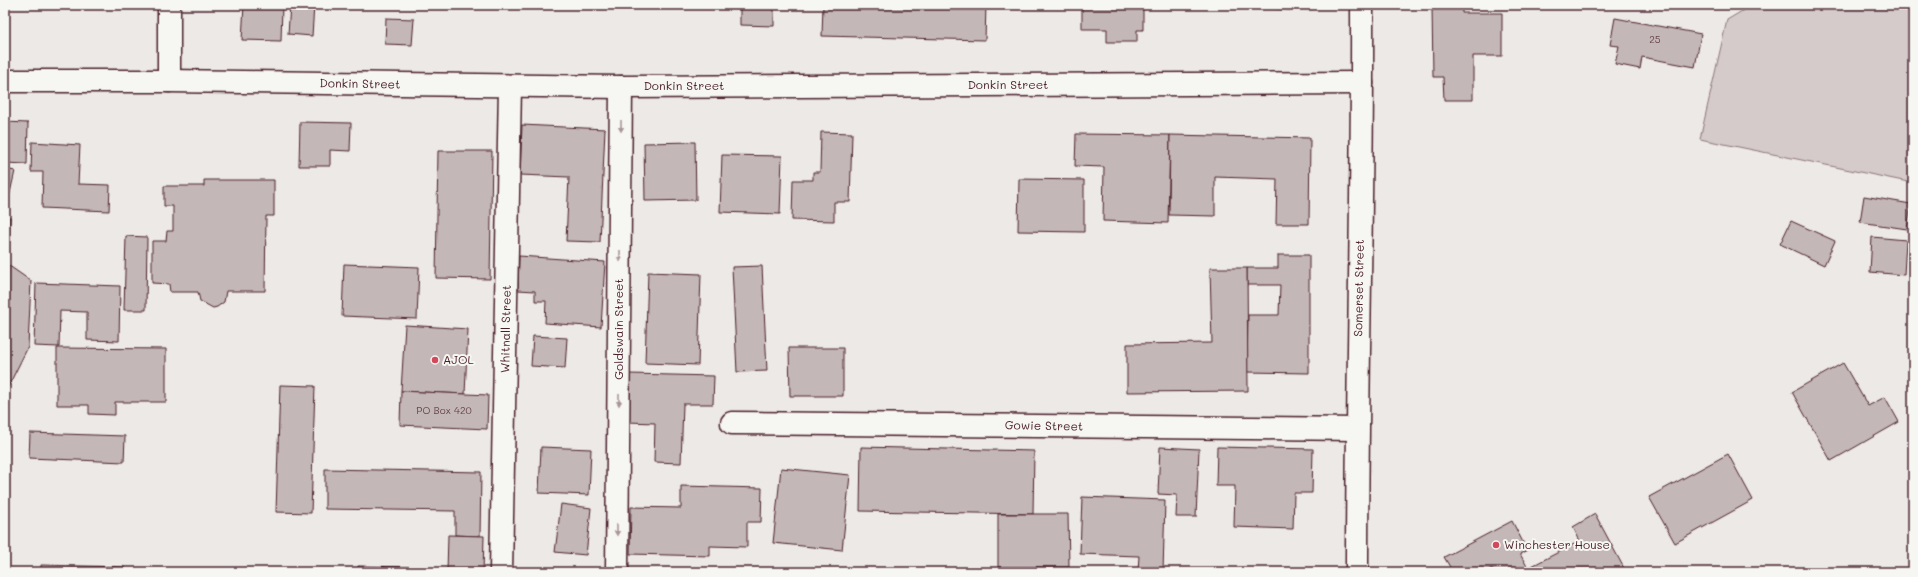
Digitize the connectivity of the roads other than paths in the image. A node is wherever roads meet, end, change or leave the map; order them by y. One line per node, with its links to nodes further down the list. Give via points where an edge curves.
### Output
1 (169, 5): 4 (street)
2 (1362, 5): 5 (street, Somerset Street)
3 (5, 81): 4 (street, Donkin Street)
4 (169, 81): 6 (street, Donkin Street)
5 (1362, 83): 7 (street, Donkin Street); 9 (street, Somerset Street)
6 (510, 86): 7 (street, Donkin Street); 10 (street, Whitnall Street)
7 (621, 87): 11 (street, Goldswain Street, one-way to 11)
8 (732, 423): 9 (street, Gowie Street)
9 (1357, 429): 12 (street, Somerset Street)
10 (502, 572)
11 (617, 572)
12 (1357, 572)

